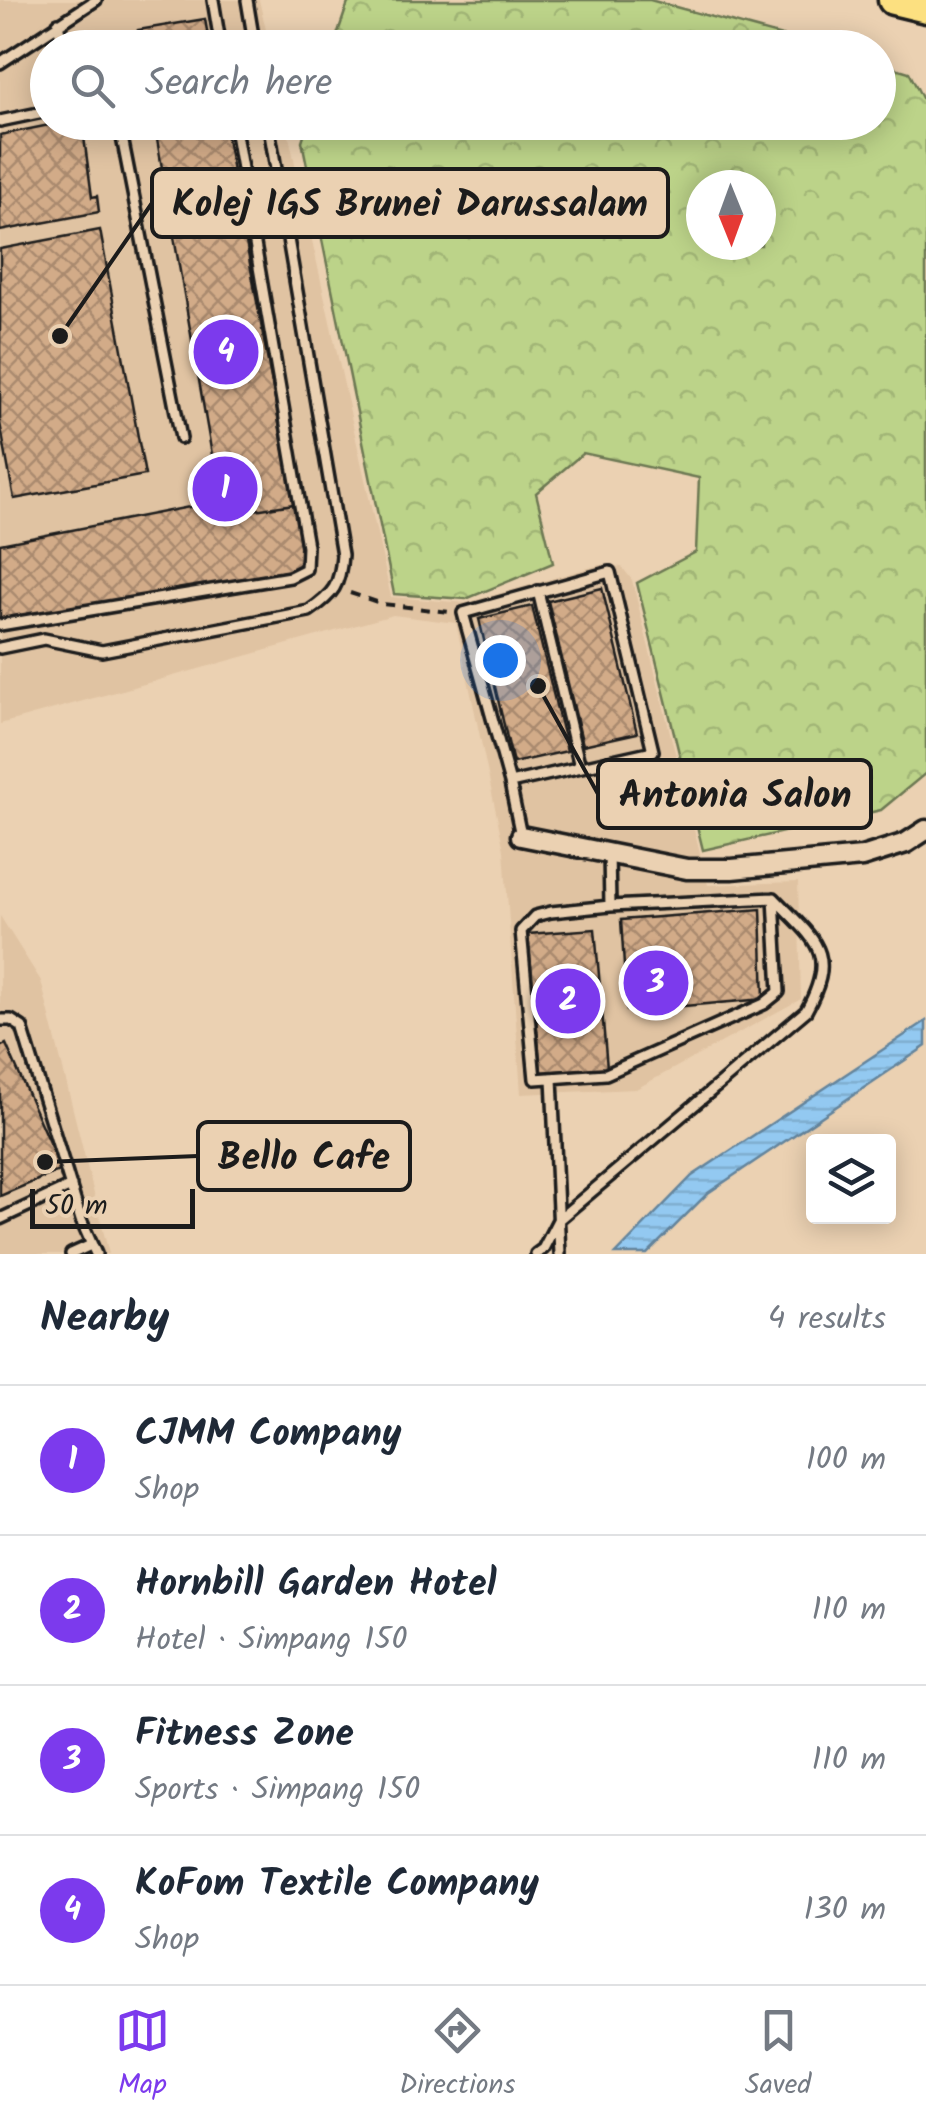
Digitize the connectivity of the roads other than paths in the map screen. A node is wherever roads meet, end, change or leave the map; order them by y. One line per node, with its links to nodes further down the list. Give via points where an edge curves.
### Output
1 (107, 0): 5 (lane)
2 (213, 0): 10 (lane)
3 (247, 0): 11 (lane)
4 (892, 0): 6 (main road)
5 (94, 1): 7 (lane)
6 (926, 8)
7 (58, 23): 8 (lane); 9 (lane)
8 (48, 30)
9 (59, 30)
10 (218, 30)
11 (252, 30)
12 (30, 42): 13 (lane)
13 (0, 62)
14 (30, 115): 15 (lane)
15 (0, 121)
16 (123, 140): 19 (lane)
17 (237, 140): 21 (lane, via 306,569 290,578)
18 (271, 140): 22 (lane, via 342,555 336,589 309,611 102,652 44,639)
19 (181, 438)
20 (538, 591): 23 (lane); 23 (lane, via 610,572 654,751); 24 (lane, via 464,614)
21 (0, 625)
22 (0, 648)
23 (580, 767): 24 (lane)
24 (510, 783): 26 (lane)
25 (926, 830): 27 (street, via 862,857 732,869 687,869)
26 (522, 836): 27 (street)
27 (609, 853): 29 (lane)
28 (774, 898): 29 (lane); 31 (lane, via 779,992 606,1074); 34 (lane, via 817,943 822,966 806,1011)
29 (610, 906): 31 (lane, via 535,916 521,931 535,1079)
30 (0, 1020): 32 (lane, via 22,1028)
31 (552, 1078): 34 (lane)
32 (71, 1186): 33 (lane); 35 (lane)
33 (0, 1219)
34 (558, 1220): 37 (lane); 38 (lane)
35 (93, 1250): 36 (lane)
36 (71, 1254)
37 (536, 1254)
38 (560, 1254)

